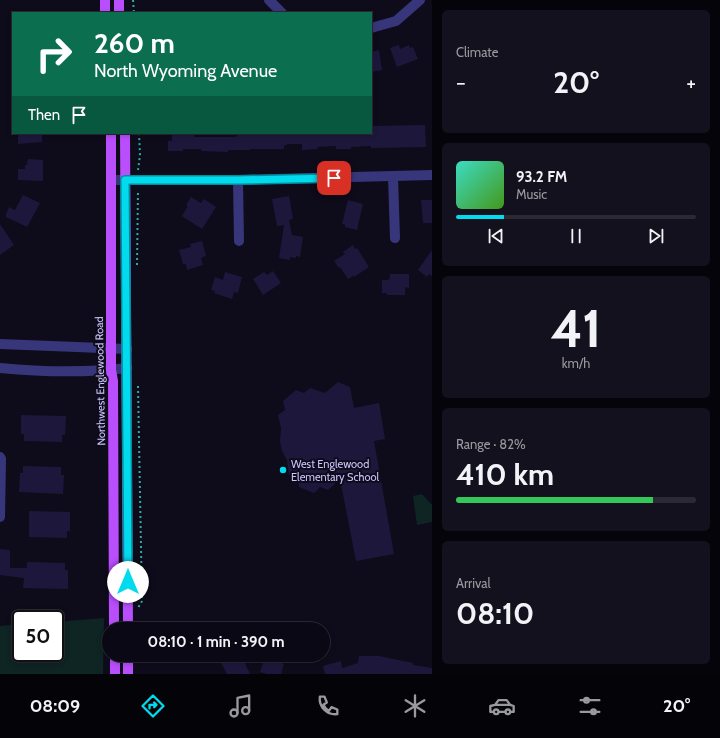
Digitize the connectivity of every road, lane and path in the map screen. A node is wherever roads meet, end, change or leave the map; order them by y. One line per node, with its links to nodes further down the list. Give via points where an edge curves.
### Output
1 (105, 0): 6 (main road)
2 (119, 0): 7 (main road)
3 (133, 0): 8 (path)
4 (269, 0): 9 (street)
5 (420, 0): 10 (street, via 396,21)
6 (105, 12)
7 (119, 12)
8 (134, 12)
9 (281, 12)
10 (372, 28)
11 (111, 134): 16 (main road, Northwest Englewood Road)
12 (125, 134): 17 (main road)
13 (139, 134): 18 (path, via 140,155)
14 (432, 175): 15 (street)
15 (393, 177): 19 (street); 20 (street)
16 (112, 180): 17 (street); 24 (main road, Northwest Englewood Road)
17 (125, 180): 18 (street); 25 (main road)
18 (136, 180): 19 (street); 22 (path)
19 (238, 180): 21 (street)
20 (395, 238)
21 (239, 241)
22 (137, 268)
23 (0, 344): 24 (street)
24 (111, 348): 25 (street); 28 (main road, Northwest Englewood Road)
25 (127, 349): 27 (main road)
26 (0, 368): 28 (street, via 27,371)
27 (127, 368): 28 (street); 34 (main road)
28 (111, 370): 33 (main road, Northwest Englewood Road)
29 (137, 384): 32 (path, via 142,601)
30 (0, 457): 31 (street)
31 (0, 517)
32 (136, 613)
33 (114, 622)
34 (128, 622)
35 (115, 662): 37 (main road)
36 (128, 662): 38 (main road)
37 (114, 674)
38 (128, 674)

